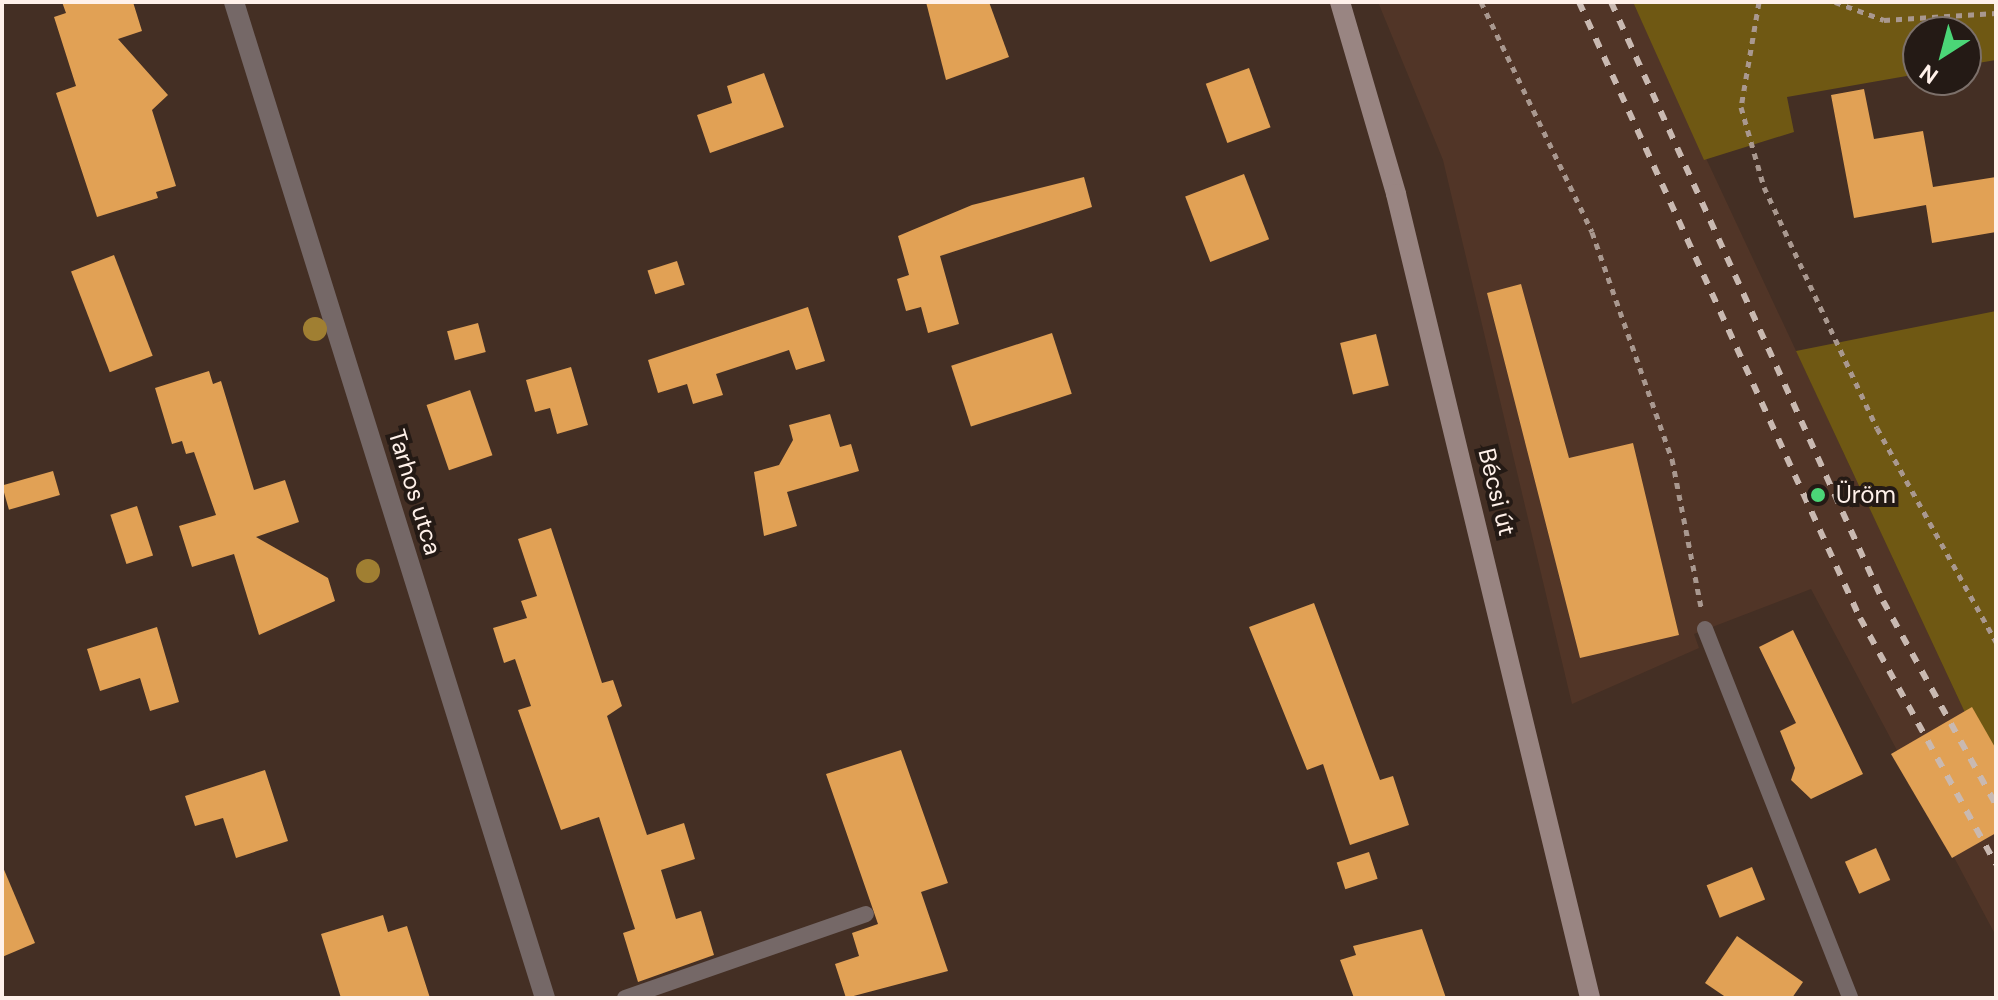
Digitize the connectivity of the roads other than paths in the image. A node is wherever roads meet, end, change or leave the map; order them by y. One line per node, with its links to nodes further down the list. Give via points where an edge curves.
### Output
1 (234, 2): 5 (street, Tarhos utca)
2 (1340, 2): 7 (street, Bécsi út, via 1396,194)
3 (1705, 629): 8 (lane)
4 (866, 914): 6 (lane)
5 (545, 998)
6 (625, 998)
7 (1590, 998)
8 (1850, 998)

